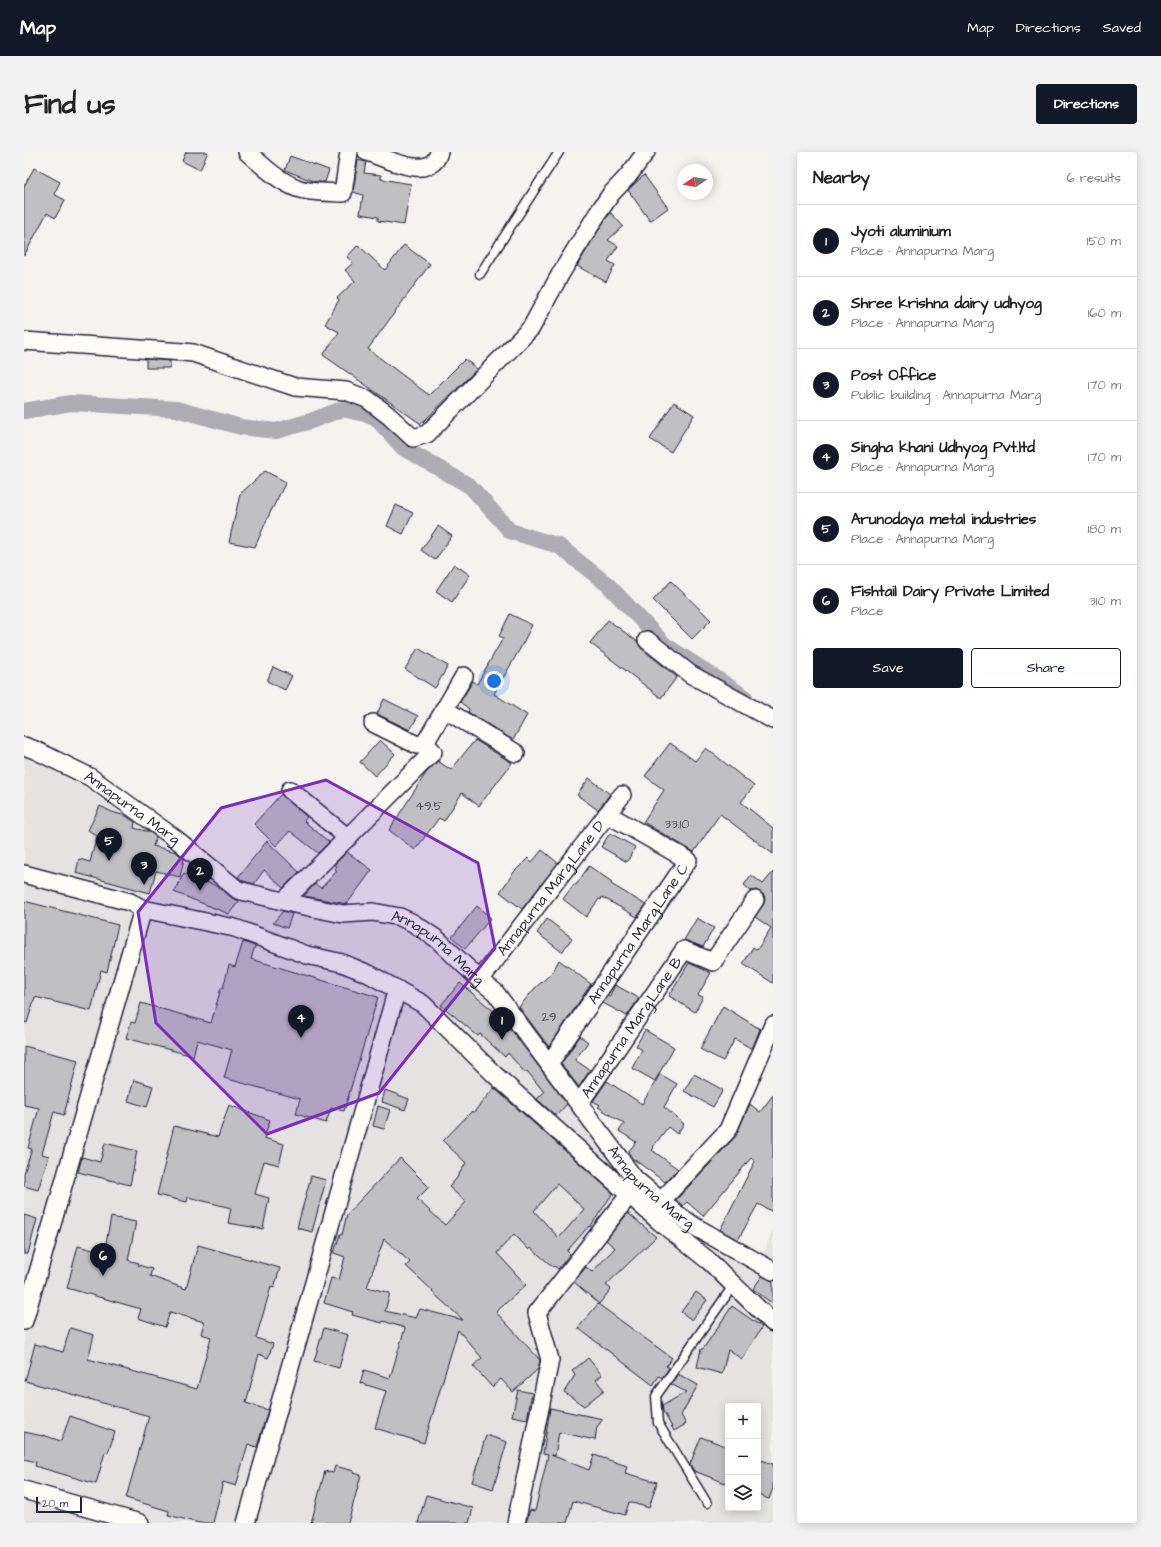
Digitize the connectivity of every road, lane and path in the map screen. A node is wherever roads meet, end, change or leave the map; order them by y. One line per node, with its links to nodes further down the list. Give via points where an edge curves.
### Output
1 (247, 152): 2 (street, via 275,175 299,189 343,193)
2 (349, 152)
3 (367, 152): 4 (street, via 406,166 427,167 437,159)
4 (439, 152)
5 (559, 152): 7 (lane)
6 (646, 152): 8 (street, via 598,213 561,272 531,328 427,434 413,438 367,399 346,391 295,387 193,353)
7 (480, 274)
8 (24, 341)
9 (647, 640): 12 (street, via 690,674)
10 (464, 676): 11 (street)
11 (444, 710): 14 (street); 16 (street)
12 (773, 720)
13 (373, 723): 14 (street, via 417,745)
14 (425, 743): 20 (street, via 433,752)
15 (24, 746): 23 (street, Annapurna Marg, via 90,777 176,840 238,890)
16 (516, 753)
17 (290, 790): 20 (street)
18 (622, 795): 19 (street, Annapurna Marg,Lane D)
19 (607, 814): 25 (street, Annapurna Marg,Lane D); 28 (street, Annapurna Marg,Lane C, via 688,860)
20 (348, 838): 23 (street)
21 (24, 874): 24 (street, via 130,902)
22 (755, 900): 29 (street, Annapurna Marg,Lane B, via 713,962 684,950)
23 (284, 901): 25 (street, Annapurna Marg, via 343,914 373,912 400,917 437,939)
24 (144, 909): 26 (street, via 235,928 369,974); 34 (street)
25 (480, 980): 28 (street, Annapurna Marg, via 495,992)
26 (397, 990): 30 (street, via 423,1004 495,1075); 39 (street)
27 (773, 1025): 31 (street, via 728,1130)
28 (548, 1064): 29 (street, Annapurna Marg)
29 (579, 1104): 31 (street, Annapurna Marg, via 635,1179)
30 (630, 1194): 33 (street, via 709,1261); 40 (street, via 537,1313 550,1360)
31 (662, 1200): 32 (street, Annapurna Marg, via 694,1226)
32 (773, 1271)
33 (733, 1286): 35 (street); 37 (lane, via 656,1396 658,1423)
34 (24, 1321)
35 (773, 1323)
36 (24, 1490): 38 (street)
37 (707, 1503)
38 (140, 1523)
39 (246, 1523)
40 (516, 1523)

